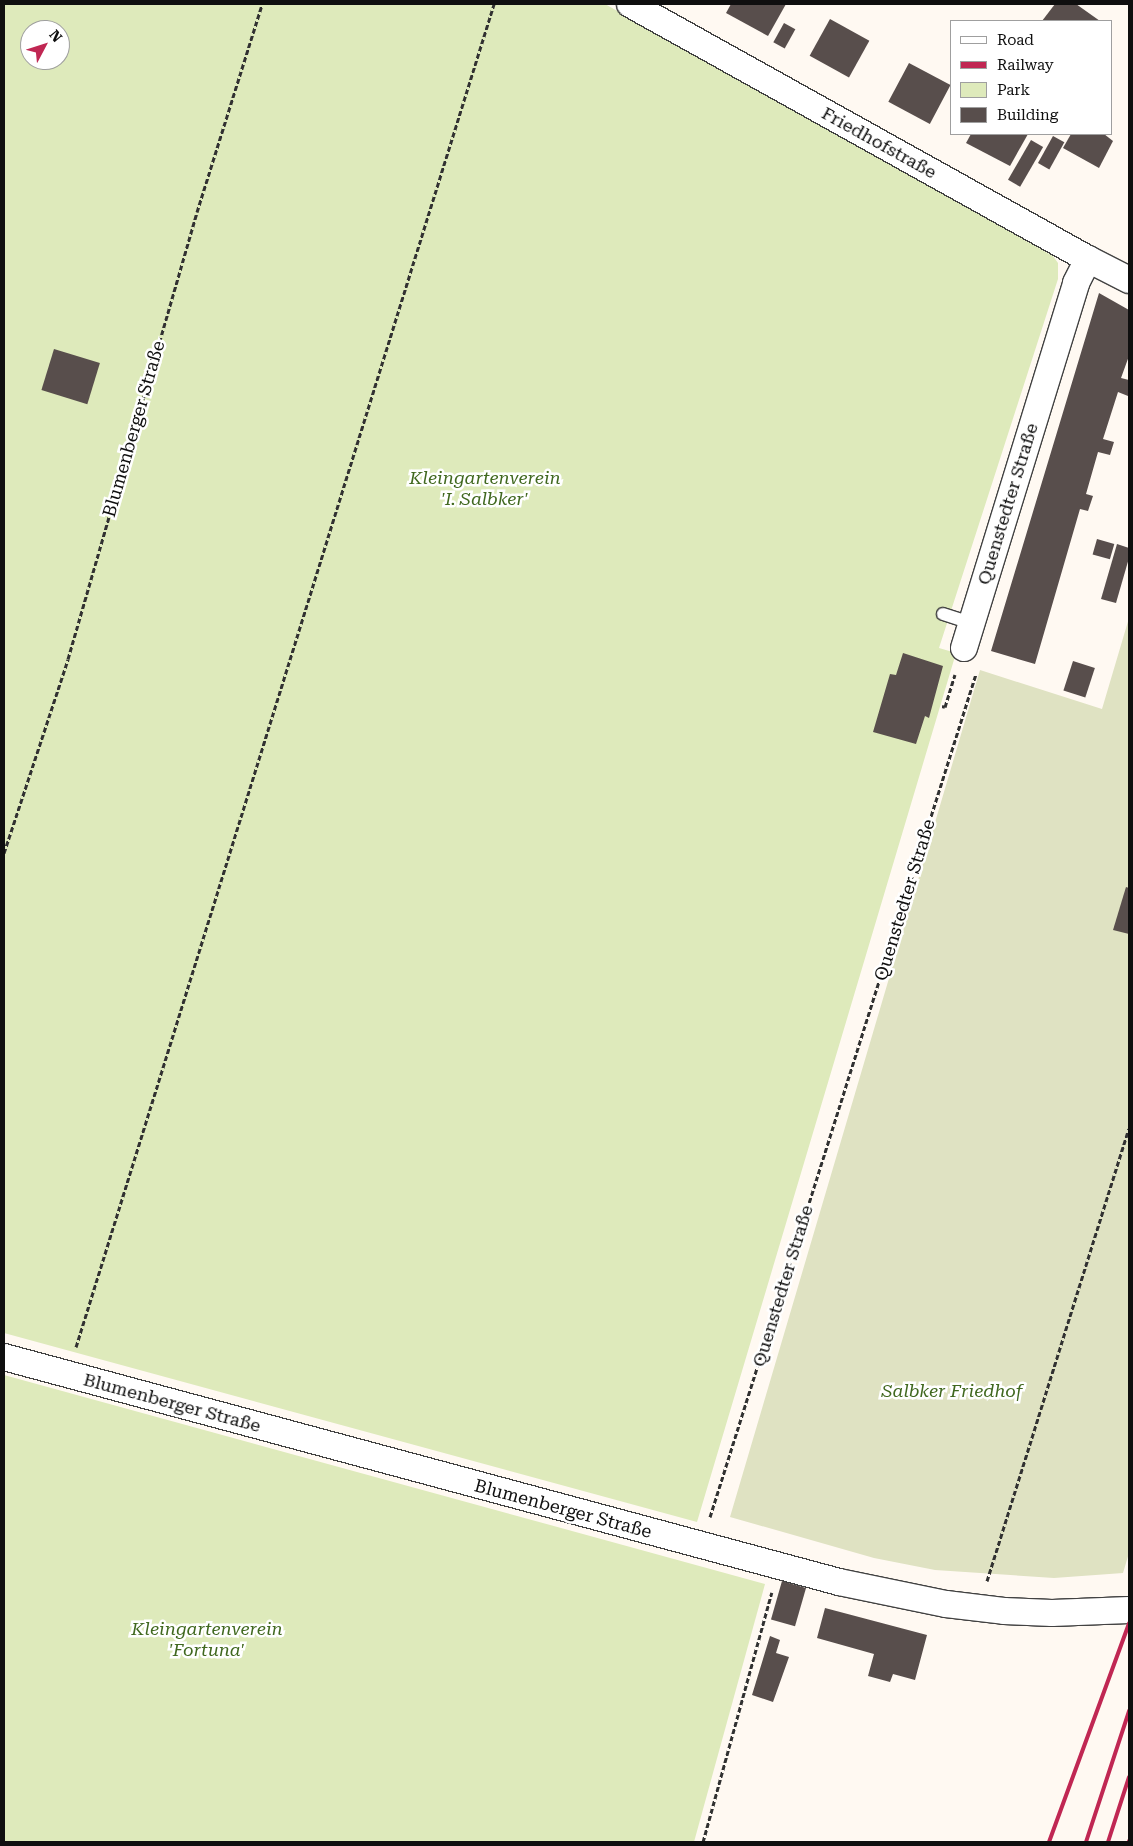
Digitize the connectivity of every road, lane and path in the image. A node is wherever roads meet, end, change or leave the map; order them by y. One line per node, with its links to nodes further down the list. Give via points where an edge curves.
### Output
1 (262, 4): 10 (path, Blumenberger Straße, via 196,212 68,659)
2 (494, 4): 13 (path)
3 (630, 4): 4 (street, Friedhofstraße)
4 (1088, 259): 5 (street, Friedhofstraße); 7 (street, Quenstedter Straße, via 1073,292)
5 (1129, 280)
6 (943, 614): 7 (lane)
7 (971, 623): 8 (street, Quenstedter Straße)
8 (964, 648): 9 (path, via 945,707); 14 (path, Quenstedter Straße, via 979,664)
9 (942, 706)
10 (4, 853)
11 (1129, 1129): 16 (path, via 988,1573)
12 (4, 1357): 13 (street, Blumenberger Straße)
13 (67, 1374): 14 (street, Blumenberger Straße)
14 (701, 1546): 15 (street, Blumenberger Straße)
15 (779, 1568): 16 (street, Blumenberger Straße, via 891,1594); 18 (path)
16 (984, 1609): 17 (street, Blumenberger Straße, via 1052,1613)
17 (1129, 1610)
18 (702, 1842)

